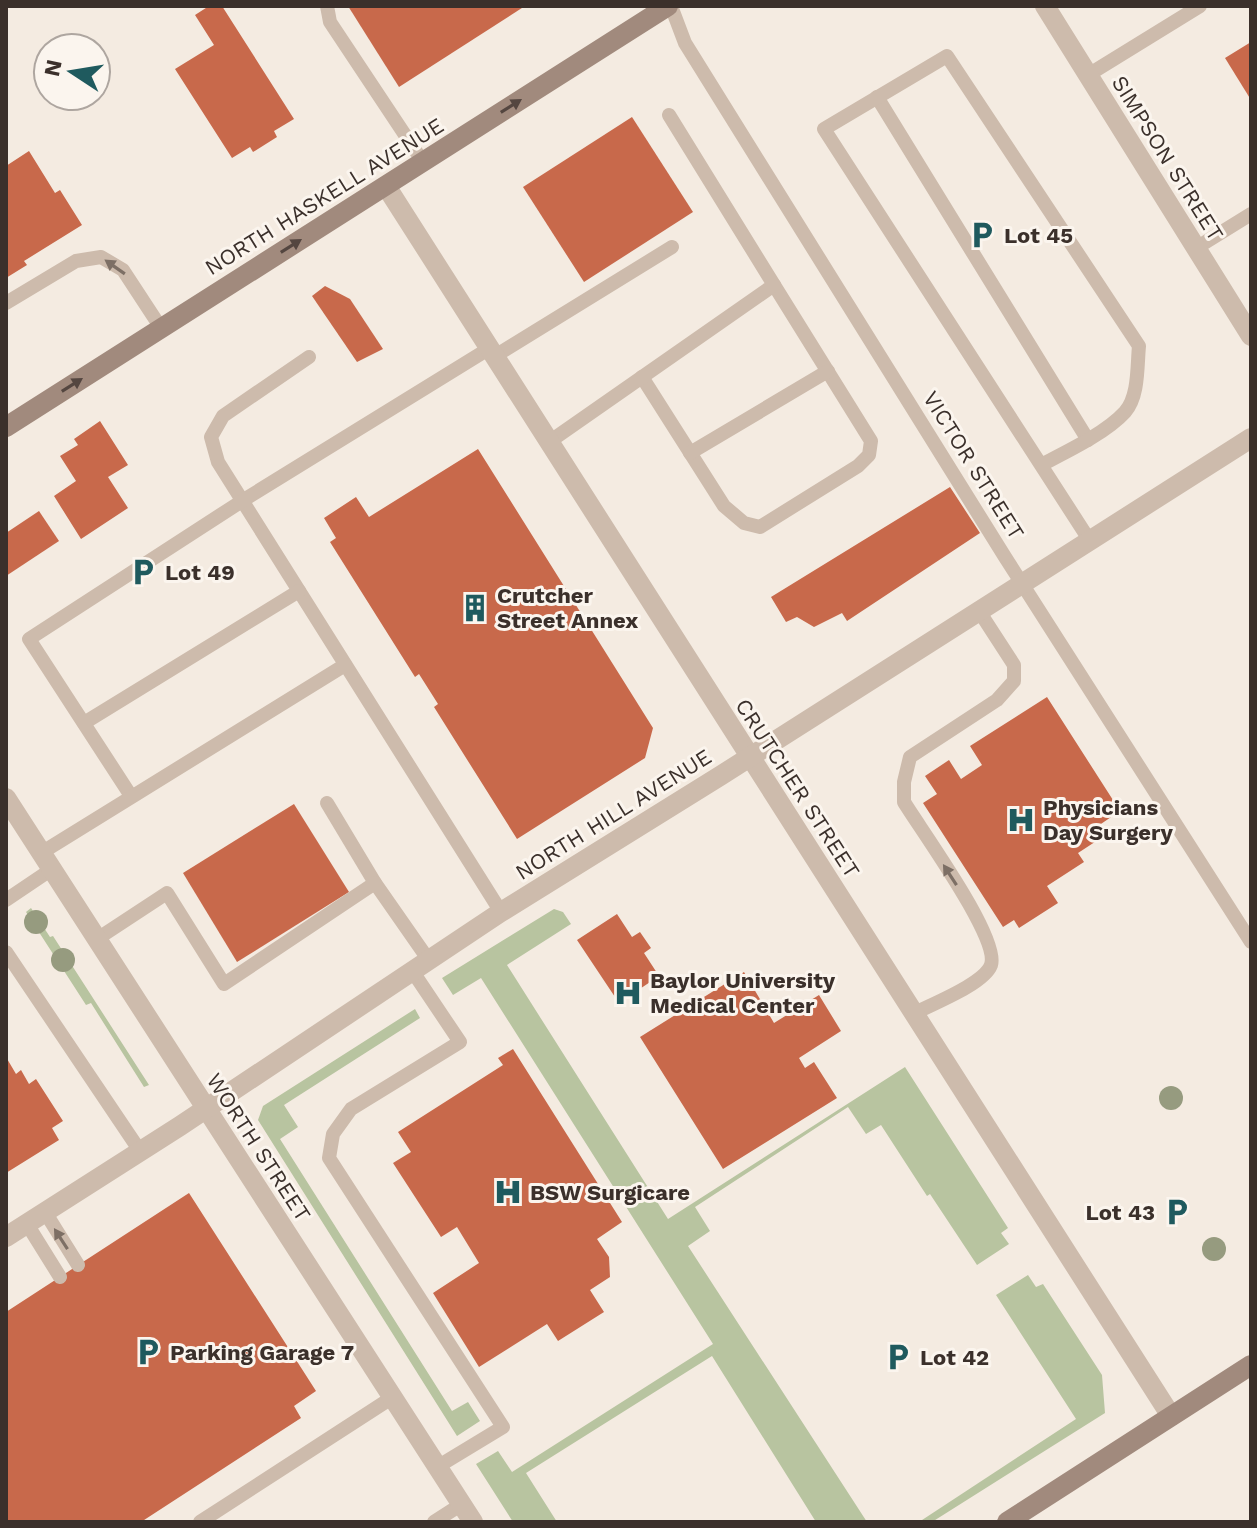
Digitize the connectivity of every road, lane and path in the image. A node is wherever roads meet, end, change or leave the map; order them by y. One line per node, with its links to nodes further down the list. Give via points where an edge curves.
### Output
1 (327, 6): 8 (lane, via 330,22)
2 (670, 6): 8 (main road, NORTH HASKELL AVENUE, one-way to 2); 29 (lane, VICTOR STREET, via 685,43)
3 (1045, 6): 5 (street, SIMPSON STREET)
4 (1200, 6): 5 (lane)
5 (1088, 75): 12 (street, SIMPSON STREET)
6 (877, 97): 23 (lane); 23 (lane, via 947,56 1139,346 1136,385 1126,411); 26 (lane, via 824,129)
7 (669, 115): 13 (lane)
8 (423, 162): 9 (main road, NORTH HASKELL AVENUE)
9 (386, 186): 15 (main road, NORTH HASKELL AVENUE, one-way to 9); 17 (street, CRUTCHER STREET)
10 (1249, 218): 12 (lane)
11 (672, 247): 17 (lane)
12 (1196, 248): 16 (street, SIMPSON STREET)
13 (774, 285): 19 (lane); 20 (lane)
14 (6, 303): 15 (lane, one-way to 14, via 123,270 101,257 76,261)
15 (161, 328): 21 (main road, NORTH HASKELL AVENUE, one-way to 15)
16 (1251, 336)
17 (492, 352): 24 (street, CRUTCHER STREET); 27 (lane)
18 (309, 357): 27 (lane, via 223,416 211,437 218,462)
19 (828, 371): 25 (lane); 25 (lane, via 871,441 869,455 760,527 744,523 724,506)
20 (642, 377): 24 (lane); 25 (lane)
21 (6, 427)
22 (1251, 438): 28 (street, NORTH HILL AVENUE)
23 (1088, 440): 26 (lane)
24 (549, 442): 34 (street, CRUTCHER STREET)
25 (690, 453)
26 (1041, 465): 28 (lane)
27 (242, 501): 30 (lane); 33 (lane, via 29,639)
28 (1090, 541): 29 (street, NORTH HILL AVENUE)
29 (1022, 584): 31 (street, NORTH HILL AVENUE); 43 (lane, VICTOR STREET)
30 (299, 591): 32 (lane); 33 (lane)
31 (979, 611): 34 (street, NORTH HILL AVENUE); 46 (lane, one-way to 31, via 981,978 991,965 992,951 981,923 904,802 910,757 997,700 1014,681 1014,665)
32 (345, 665): 35 (lane); 41 (lane)
33 (84, 723): 35 (lane)
34 (750, 757): 41 (street, NORTH HILL AVENUE); 46 (street, CRUTCHER STREET)
35 (131, 796): 38 (lane)
36 (6, 798): 38 (street, WORTH STREET)
37 (327, 803): 39 (lane)
38 (46, 861): 40 (lane); 42 (street, WORTH STREET)
39 (375, 883): 42 (lane, via 224,984 167,893); 45 (lane)
40 (6, 900)
41 (501, 912): 45 (street, NORTH HILL AVENUE)
42 (97, 939): 47 (street, WORTH STREET)
43 (1251, 942)
44 (6, 952): 48 (lane)
45 (420, 964): 47 (street, NORTH HILL AVENUE); 57 (lane, via 460,1042 351,1109 333,1134 329,1158 503,1427)
46 (913, 1014): 56 (street, CRUTCHER STREET)
47 (205, 1108): 48 (street, NORTH HILL AVENUE); 55 (street, WORTH STREET)
48 (140, 1151): 49 (street, NORTH HILL AVENUE)
49 (45, 1212): 50 (street, NORTH HILL AVENUE); 52 (lane, one-way to 49)
50 (27, 1224): 51 (street, NORTH HILL AVENUE); 53 (lane)
51 (6, 1237)
52 (78, 1265)
53 (60, 1277)
54 (1251, 1365): 56 (main road)
55 (393, 1397): 57 (street, WORTH STREET); 59 (lane)
56 (1171, 1416): 62 (main road)
57 (437, 1467): 58 (street, WORTH STREET)
58 (462, 1504): 60 (lane); 61 (street, WORTH STREET)
59 (200, 1522)
60 (434, 1522)
61 (473, 1522)
62 (1007, 1522)

